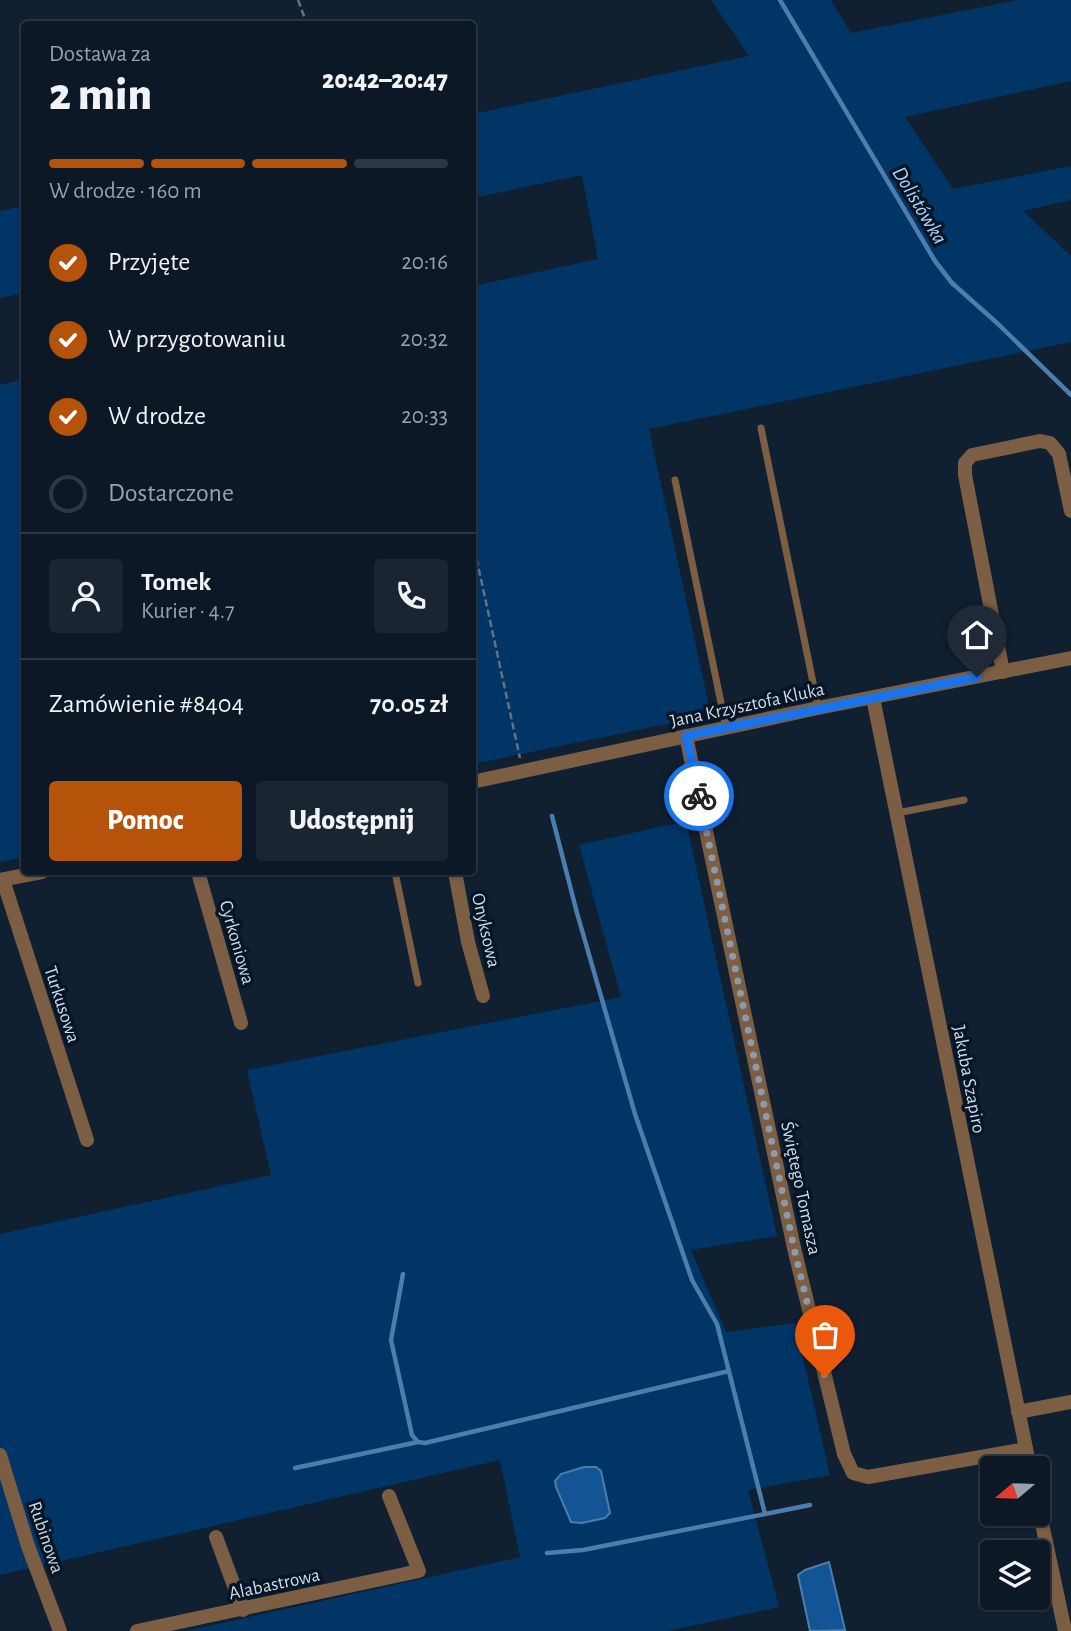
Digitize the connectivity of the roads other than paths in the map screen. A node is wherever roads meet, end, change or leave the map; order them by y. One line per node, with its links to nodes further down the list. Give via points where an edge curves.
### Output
1 (761, 428): 7 (lane)
2 (675, 480): 8 (lane)
3 (1071, 511): 5 (street, via 1059,454 1050,443 972,455 965,463)
4 (1071, 658): 5 (street, Jana Krzysztofa Kluka)
5 (1003, 672): 6 (street, Jana Krzysztofa Kluka)
6 (873, 698): 7 (street, Jana Krzysztofa Kluka); 12 (street, Jakuba Szapiro)
7 (818, 708): 8 (street, Jana Krzysztofa Kluka)
8 (726, 727): 9 (street, Jana Krzysztofa Kluka)
9 (686, 736): 10 (street, Jana Krzysztofa Kluka); 24 (street, Świętego Tomasza, via 794,1248 844,1454 853,1474 868,1477)
10 (476, 781)
11 (964, 800): 12 (lane)
12 (897, 814): 23 (street, Jakuba Szapiro)
13 (27, 875): 17 (street)
14 (199, 875): 20 (street, Cyrkoniowa)
15 (396, 875): 18 (lane)
16 (456, 875): 19 (street, Onyksowa)
17 (2, 880): 21 (street, Turkusowa)
18 (418, 983)
19 (483, 996)
20 (241, 1023)
21 (87, 1140)
22 (1071, 1402): 23 (street)
23 (1018, 1412): 24 (street, Jakuba Szapiro)
24 (1026, 1450): 26 (street, Jakuba Szapiro)
25 (0, 1455): 31 (street, Rubinowa)
26 (1027, 1456)
27 (389, 1496): 30 (street, Alabastrowa, via 419,1571)
28 (1042, 1526): 33 (street)
29 (216, 1538): 30 (street)
30 (243, 1610): 32 (street, Alabastrowa)
31 (60, 1631)
32 (137, 1631)
33 (1065, 1631)

